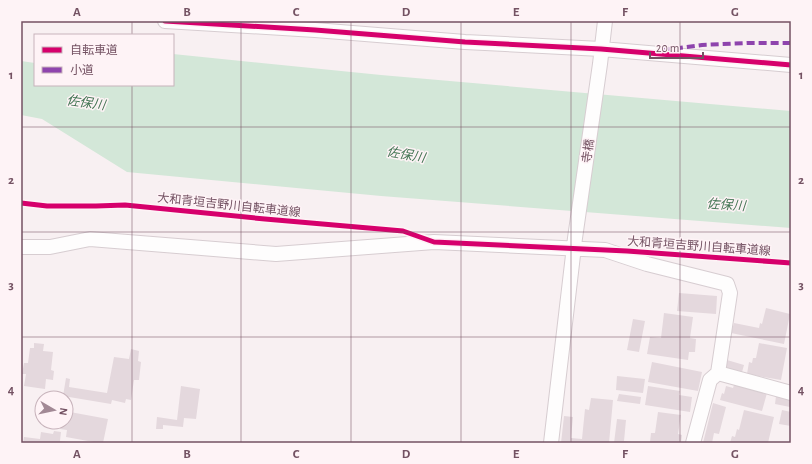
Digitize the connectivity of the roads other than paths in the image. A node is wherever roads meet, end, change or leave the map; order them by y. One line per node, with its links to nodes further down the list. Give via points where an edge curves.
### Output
1 (165, 21): 3 (street)
2 (605, 21): 3 (street, 寺橋)
3 (601, 49): 4 (street); 5 (street, 寺橋)
4 (791, 65)
5 (575, 243): 6 (street, via 434,242 276,254 90,239 50,247); 7 (street, via 727,284 730,292); 9 (street, 寺橋)
6 (21, 248)
7 (718, 373): 8 (street); 10 (street, via 710,380)
8 (791, 393)
9 (551, 443)
10 (693, 443)

